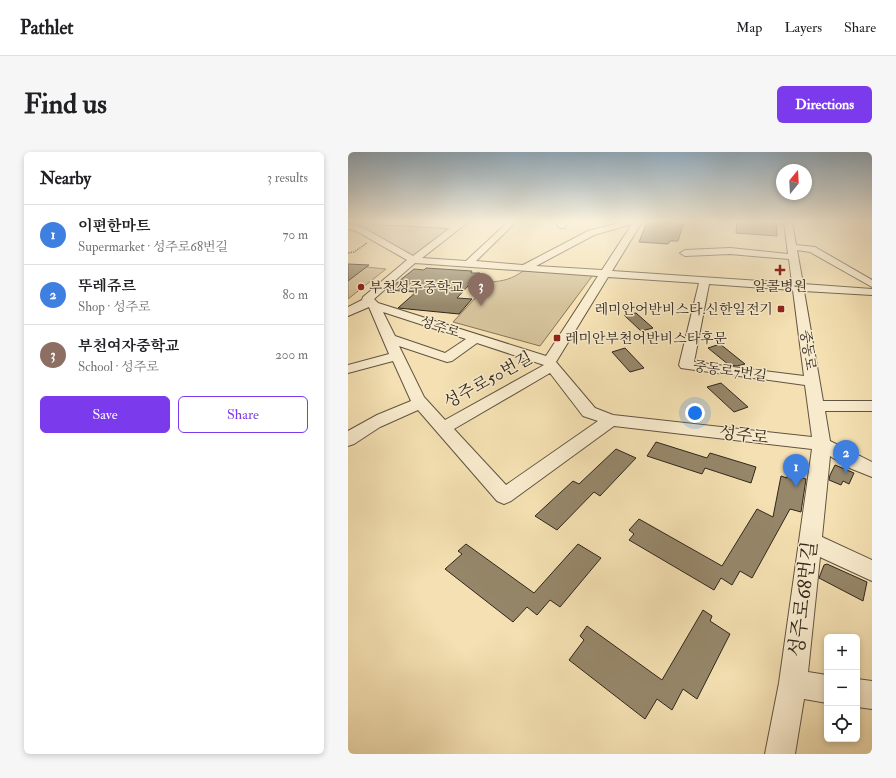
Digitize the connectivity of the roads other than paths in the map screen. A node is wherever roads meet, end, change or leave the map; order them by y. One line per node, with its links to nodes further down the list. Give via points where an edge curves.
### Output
1 (396, 250): 10 (street)
2 (427, 250): 10 (street)
3 (483, 250): 11 (street)
4 (556, 250): 12 (street)
5 (620, 250): 13 (street)
6 (805, 250): 8 (street)
7 (814, 250): 15 (street)
8 (793, 252): 9 (street); 16 (street, 중동로)
9 (685, 253)
10 (414, 260): 11 (street); 18 (street, via 372,294 368,299)
11 (468, 264): 12 (street)
12 (524, 268): 13 (street)
13 (605, 273): 14 (street); 23 (street)
14 (705, 280): 16 (street); 25 (street, 중동로7번길, via 686,364)
15 (872, 284)
16 (799, 286): 17 (street); 25 (street, 중동로)
17 (872, 292)
18 (372, 303): 19 (street); 20 (street, 성주로); 21 (street)
19 (348, 312)
20 (476, 338): 21 (street, via 447,358 396,340); 23 (street, 성주로)
21 (390, 341): 22 (street)
22 (397, 356): 24 (street); 26 (street)
23 (550, 364): 29 (street, 성주로, via 589,412); 30 (street, 성주로50번길)
24 (348, 369)
25 (813, 382): 27 (street, 중동로)
26 (421, 403): 30 (street); 31 (street, via 392,413 363,428)
27 (817, 406): 28 (street); 32 (street, 중동로)
28 (872, 406)
29 (611, 420): 30 (street, via 504,496); 32 (street, 성주로)
30 (443, 428)
31 (348, 440)
32 (822, 444): 33 (street, 성주로); 34 (street, 성주로68번길)
33 (872, 470)
34 (810, 542): 35 (street); 36 (street, 성주로68번길)
35 (871, 567)
36 (793, 683): 37 (street); 40 (street, 성주로68번길)
37 (824, 688)
38 (860, 693): 39 (street)
39 (872, 695)
40 (780, 754)

